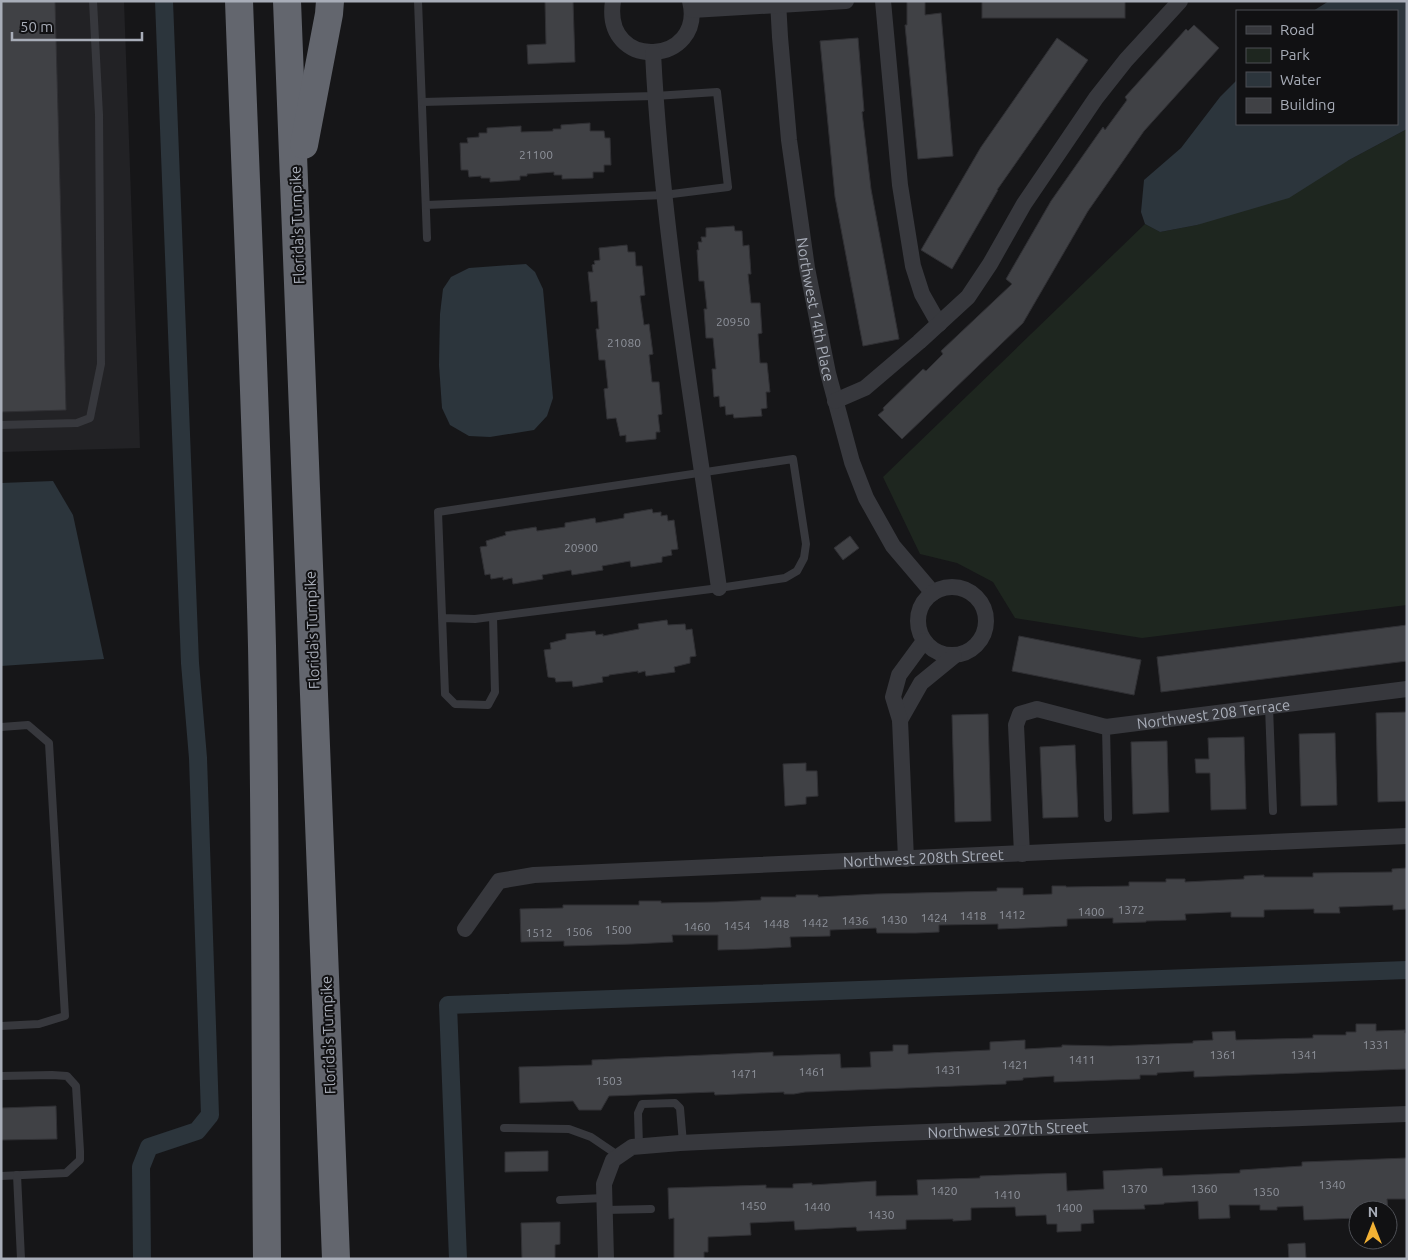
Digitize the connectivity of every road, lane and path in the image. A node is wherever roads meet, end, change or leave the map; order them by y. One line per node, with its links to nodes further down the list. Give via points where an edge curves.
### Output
1 (93, 1): 23 (lane, via 99,115 101,364 92,409 90,418 76,423)
2 (230, 1): 14 (highway)
3 (239, 1): 14 (highway)
4 (287, 1): 17 (highway, Florida's Turnpike)
5 (330, 1): 17 (highway)
6 (418, 1): 16 (lane)
7 (613, 1): 13 (street, via 611,14 621,40 632,48)
8 (846, 1): 10 (street)
9 (883, 1): 21 (street, via 900,185 913,266 922,294)
10 (778, 3): 12 (street); 22 (street, Northwest 14th Place, via 790,140 807,268)
11 (1175, 3): 21 (street, via 1096,98 1024,204 968,297)
12 (691, 6): 13 (street, via 690,26 683,38 672,48)
13 (653, 53): 15 (street)
14 (241, 70): 55 (highway, via 262,644)
15 (655, 96): 16 (lane); 18 (street); 18 (lane, via 717,92 728,187)
16 (422, 102): 19 (lane)
17 (295, 188): 56 (highway, Florida's Turnpike)
18 (664, 195): 19 (lane); 24 (street)
19 (426, 205): 20 (lane)
20 (427, 238)
21 (939, 324): 22 (street, via 865,388)
22 (835, 401): 26 (street, Northwest 14th Place, via 866,498 893,546)
23 (1, 425)
24 (703, 472): 25 (street); 25 (lane, via 793,459 806,544 804,558 797,571 785,578); 28 (lane, via 438,512)
25 (720, 588): 27 (lane)
26 (933, 593): 29 (street, via 925,600 919,615 919,631); 30 (street, via 943,588 965,589 983,604 987,615 987,627 976,647)
27 (493, 617): 28 (lane); 28 (lane, via 495,692 488,705 455,704 446,694)
28 (442, 618)
29 (924, 641): 30 (street, via 932,649); 33 (street, via 899,675 893,697)
30 (954, 656): 33 (street, via 921,684)
31 (1407, 689): 32 (street, Northwest 208 Terrace)
32 (1269, 707): 35 (street, Northwest 208 Terrace); 36 (lane)
33 (900, 720): 40 (street)
34 (1, 726): 42 (lane, via 28,725 49,743 65,1016 39,1024)
35 (1106, 727): 37 (lane); 39 (street, Northwest 208 Terrace, via 1037,709 1020,714 1016,725)
36 (1273, 811)
37 (1108, 818)
38 (1407, 836): 39 (street, Northwest 208th Street)
39 (1022, 854): 40 (street, Northwest 208th Street)
40 (906, 859): 41 (street, Northwest 208th Street, via 534,875 499,881)
41 (465, 929)
42 (1, 1026)
43 (1, 1076): 49 (lane, via 67,1076 76,1086 80,1160 66,1173)
44 (1407, 1114): 46 (street, Northwest 207th Street)
45 (504, 1128): 48 (lane, via 569,1129 591,1136)
46 (683, 1143): 47 (street, Northwest 207th Street); 47 (lane, via 680,1108 675,1103 642,1104 638,1113)
47 (639, 1146): 48 (street, Northwest 207th Street)
48 (616, 1158): 52 (street, via 604,1184)
49 (17, 1175): 50 (lane); 54 (lane)
50 (1, 1176)
51 (560, 1200): 52 (lane)
52 (604, 1204): 53 (lane); 57 (street)
53 (651, 1209)
54 (21, 1259)
55 (267, 1259)
56 (336, 1259)
57 (606, 1259)

